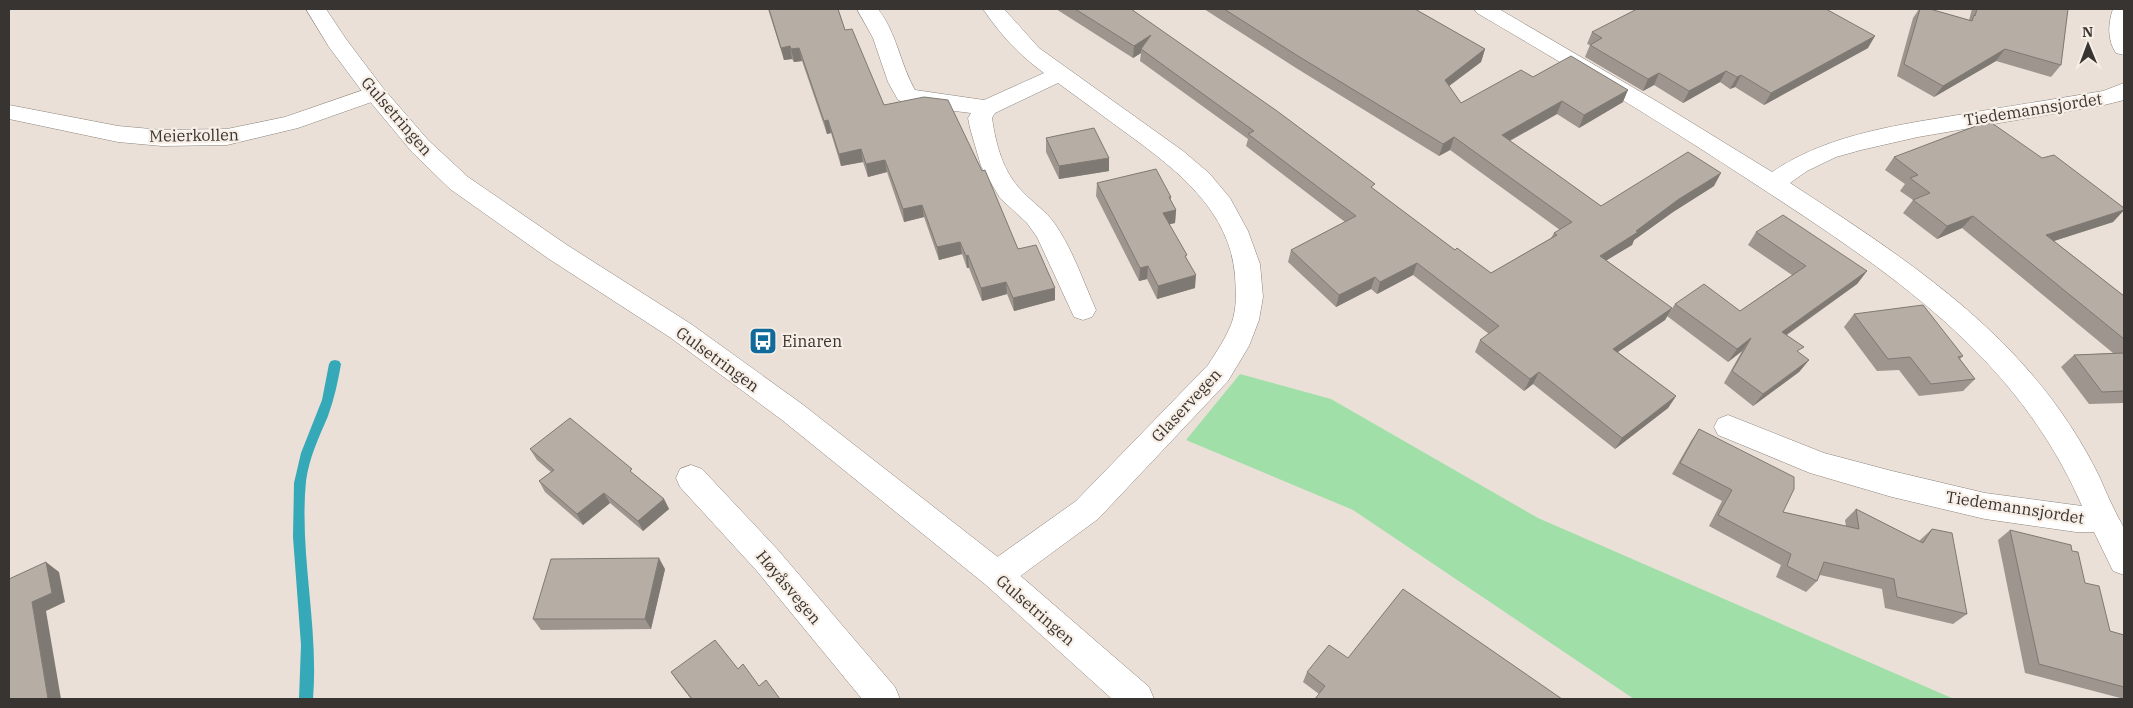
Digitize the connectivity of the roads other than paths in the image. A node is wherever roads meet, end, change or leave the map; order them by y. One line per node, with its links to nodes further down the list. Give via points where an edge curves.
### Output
1 (316, 9): 9 (street, Gulsetringen)
2 (866, 9): 10 (street, via 884,38 906,95 914,99)
3 (993, 9): 7 (street, Glaservegen, via 1032,53)
4 (1484, 9): 12 (street, Tiedemannsjordet)
5 (2123, 9): 6 (street, via 2118,21)
6 (2124, 48)
7 (1059, 74): 10 (street); 18 (street, Glaservegen, via 1175,157 1206,186 1236,231 1247,264 1250,297 1246,320 1218,373 1087,510)
8 (2124, 90): 12 (street, Tiedemannsjordet, via 2104,98 1928,127 1861,142 1828,151)
9 (375, 93): 11 (street, Meierkollen, via 290,123 227,138 118,134); 18 (street, Gulsetringen, via 420,146 459,183 681,331 784,406)
10 (987, 108): 13 (street, via 980,118 982,140 992,164 1009,192 1038,221 1050,239)
11 (9, 112)
12 (1773, 182): 16 (street, Tiedemannsjordet, via 1916,282 1990,346 2017,376 2076,460)
13 (1083, 310)
14 (1728, 427): 16 (street, Tiedemannsjordet, via 1820,464 1892,484 1985,506 2076,519)
15 (691, 478): 19 (street, Høyåsvegen, via 767,560)
16 (2103, 518): 17 (street)
17 (2124, 561)
18 (997, 575): 20 (street, Gulsetringen)
19 (883, 699)
20 (1137, 699)

